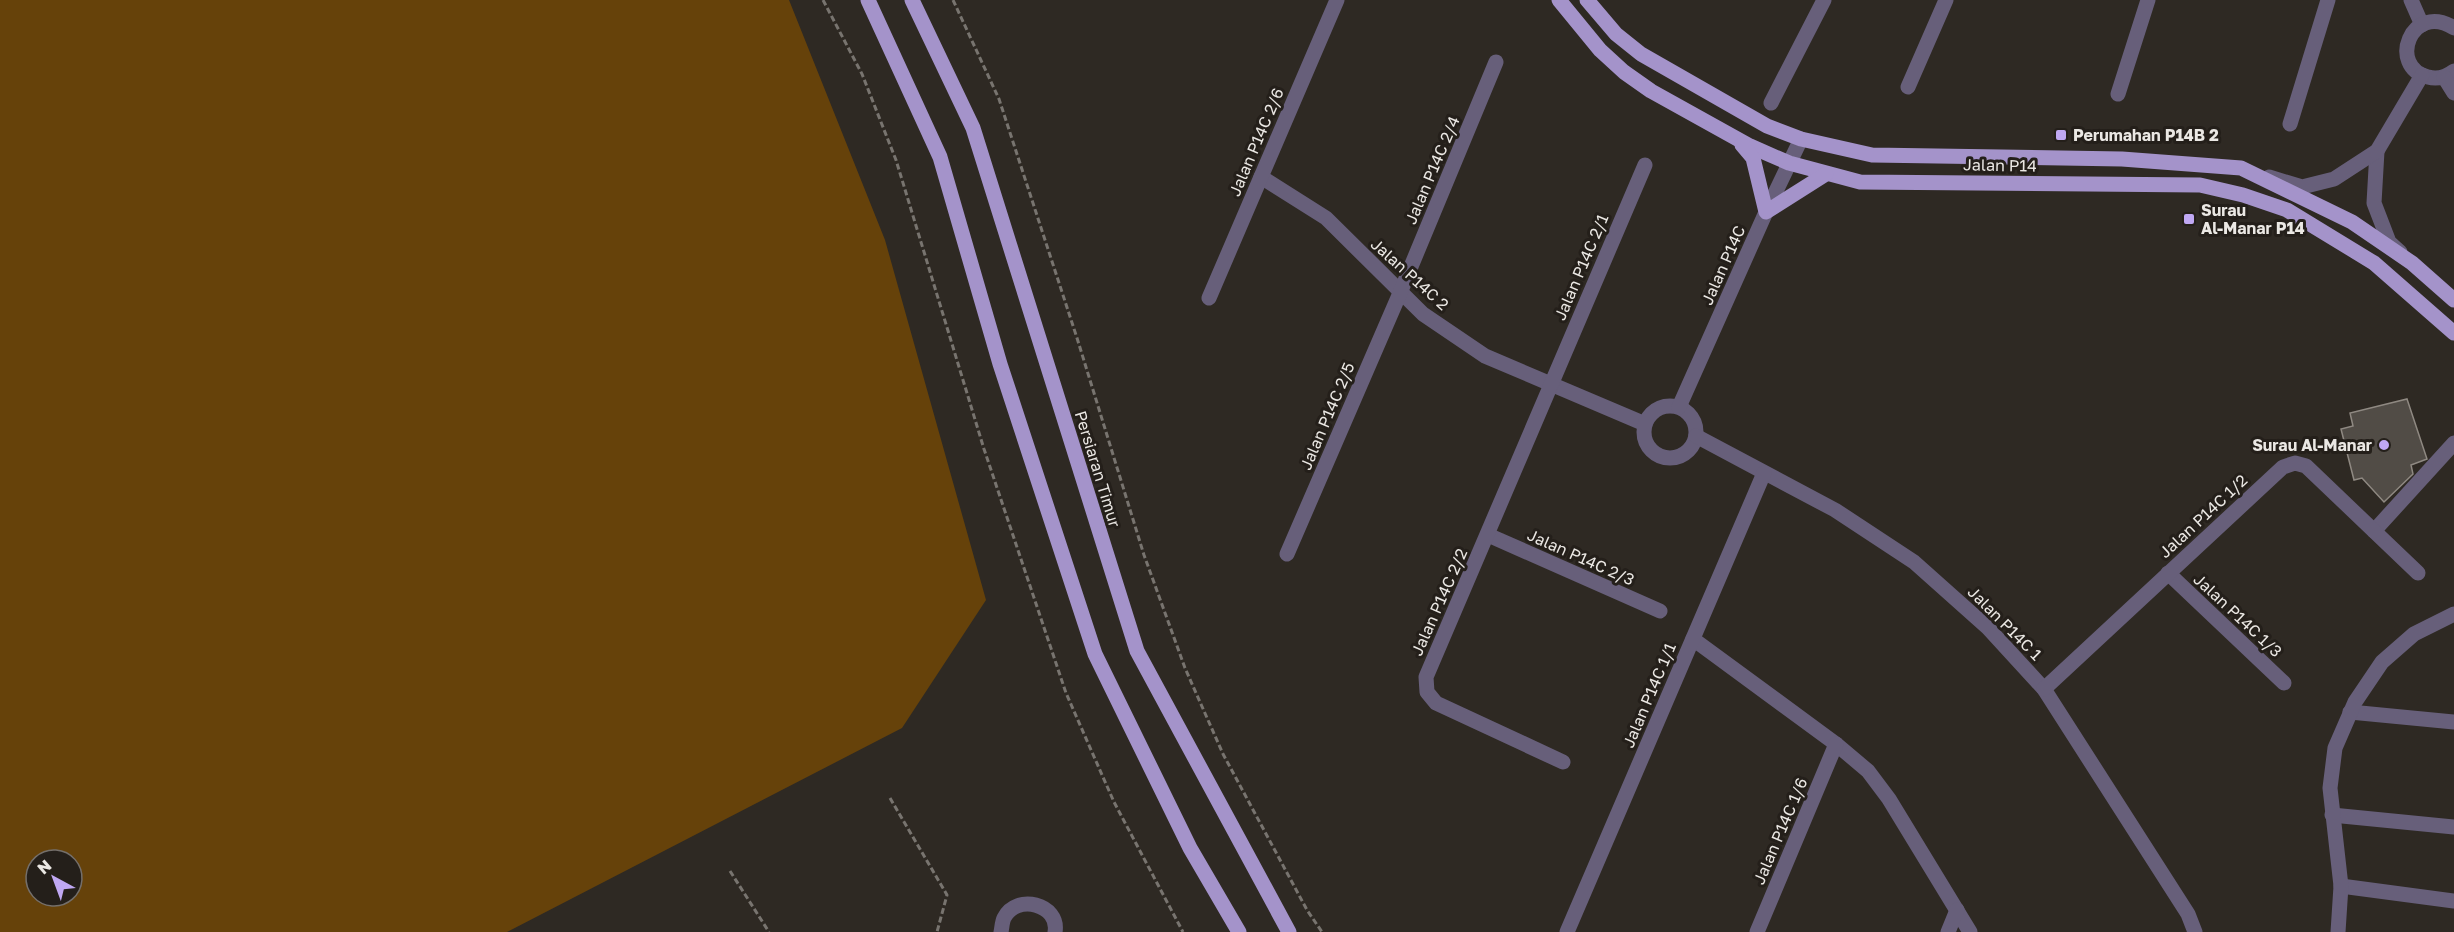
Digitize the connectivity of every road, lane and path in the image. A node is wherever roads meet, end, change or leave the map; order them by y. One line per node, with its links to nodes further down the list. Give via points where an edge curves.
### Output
1 (823, 0): 68 (path, via 862,74 896,160 988,460 1066,693 1114,802)
2 (868, 0): 69 (main road, via 940,157 1000,364 1095,654 1190,848)
3 (912, 0): 70 (main road, Persiaran Timur, via 973,128 1137,651)
4 (953, 0): 71 (path, via 999,99 1144,555 1185,668 1223,754)
5 (1337, 0): 30 (street, Jalan P14C 2/6)
6 (1559, 0): 23 (main road, Jalan P14, via 1600,50 1624,72)
7 (1587, 0): 24 (main road, Jalan P14, via 1616,34 1641,54 1767,126)
8 (1824, 0): 21 (street)
9 (1946, 0): 18 (street)
10 (2148, 0): 20 (street)
11 (2328, 0): 22 (street)
12 (2410, 0): 13 (street)
13 (2422, 25): 14 (street, via 2436,21); 17 (street, via 2411,34 2406,52)
14 (2454, 28)
15 (1496, 62): 33 (street, Jalan P14C 2/4)
16 (2449, 74): 17 (street, via 2430,78); 19 (street)
17 (2422, 75): 25 (street)
18 (1908, 87)
19 (2454, 93)
20 (2118, 94)
21 (1771, 103)
22 (2290, 124)
23 (1736, 137): 26 (main road, Jalan P14); 31 (main road, via 1753,158)
24 (1801, 139): 26 (street, Jalan P14C); 28 (main road, Jalan P14, via 1872,155 2122,159)
25 (2377, 151): 28 (street, via 2334,179 2302,187); 32 (street, via 2374,203 2389,242)
26 (1789, 163): 29 (main road, Jalan P14); 31 (street, Jalan P14C)
27 (1645, 165): 37 (street, Jalan P14C 2/1)
28 (2241, 168): 32 (main road, Jalan P14, via 2352,222)
29 (1826, 174): 31 (main road); 36 (main road, Jalan P14, via 1860,182 2200,185 2243,195 2287,210 2374,263)
30 (1261, 177): 33 (street, Jalan P14C 2, via 1326,218); 34 (street, Jalan P14C 2/6)
31 (1766, 212): 38 (street, Jalan P14C)
32 (2412, 263): 35 (main road, Jalan P14)
33 (1400, 293): 37 (street, Jalan P14C 2, via 1485,356); 45 (street, Jalan P14C 2/5)
34 (1209, 298)
35 (2454, 300)
36 (2454, 333)
37 (1551, 384): 39 (street, Jalan P14C 2); 44 (street, Jalan P14C 2/2)
38 (1679, 408): 39 (street, via 1655,410); 40 (street, via 1693,419)
39 (1645, 424): 40 (street, via 1645,441 1655,454 1663,457 1680,456)
40 (1696, 436): 42 (street, Jalan P14C 1)
41 (2454, 443): 43 (street)
42 (1764, 472): 50 (street, Jalan P14C 1/1); 52 (street, Jalan P14C 1, via 1835,510 1914,562 1988,628)
43 (2374, 531): 46 (street, Jalan P14C 1/2, via 2306,466 2295,463 2283,467); 47 (street, Jalan P14C 1/2)
44 (1488, 535): 48 (street, Jalan P14C 2/3); 56 (street, Jalan P14C 2/2, via 1426,677 1427,692 1436,703)
45 (1287, 554)
46 (2168, 573): 51 (street, Jalan P14C 1/3); 52 (street, Jalan P14C 1/2)
47 (2418, 573)
48 (1660, 611)
49 (2454, 614): 53 (street, via 2414,634 2382,662)
50 (1693, 639): 55 (street); 72 (street, Jalan P14C 1/1)
51 (2284, 683)
52 (2044, 689): 76 (street, Jalan P14C 1, via 2188,914)
53 (2350, 712): 54 (street); 58 (street, via 2335,748 2330,788)
54 (2454, 722)
55 (1836, 744): 63 (street, via 1868,771 1889,799); 73 (street, Jalan P14C 1/6)
56 (1563, 762)
57 (891, 798): 65 (path, via 947,895)
58 (2332, 815): 59 (street); 61 (street)
59 (2454, 826)
60 (730, 871): 64 (path)
61 (2341, 886): 62 (street); 77 (street)
62 (2454, 901)
63 (1957, 910): 74 (street); 75 (street)
64 (769, 932)
65 (937, 932)
66 (1001, 932): 67 (street, via 1005,916 1017,905 1034,903 1049,912)
67 (1055, 932)
68 (1183, 932)
69 (1239, 932)
70 (1289, 932)
71 (1322, 932)
72 (1567, 932)
73 (1757, 932)
74 (1948, 932)
75 (1970, 932)
76 (2195, 932)
77 (2338, 932)

